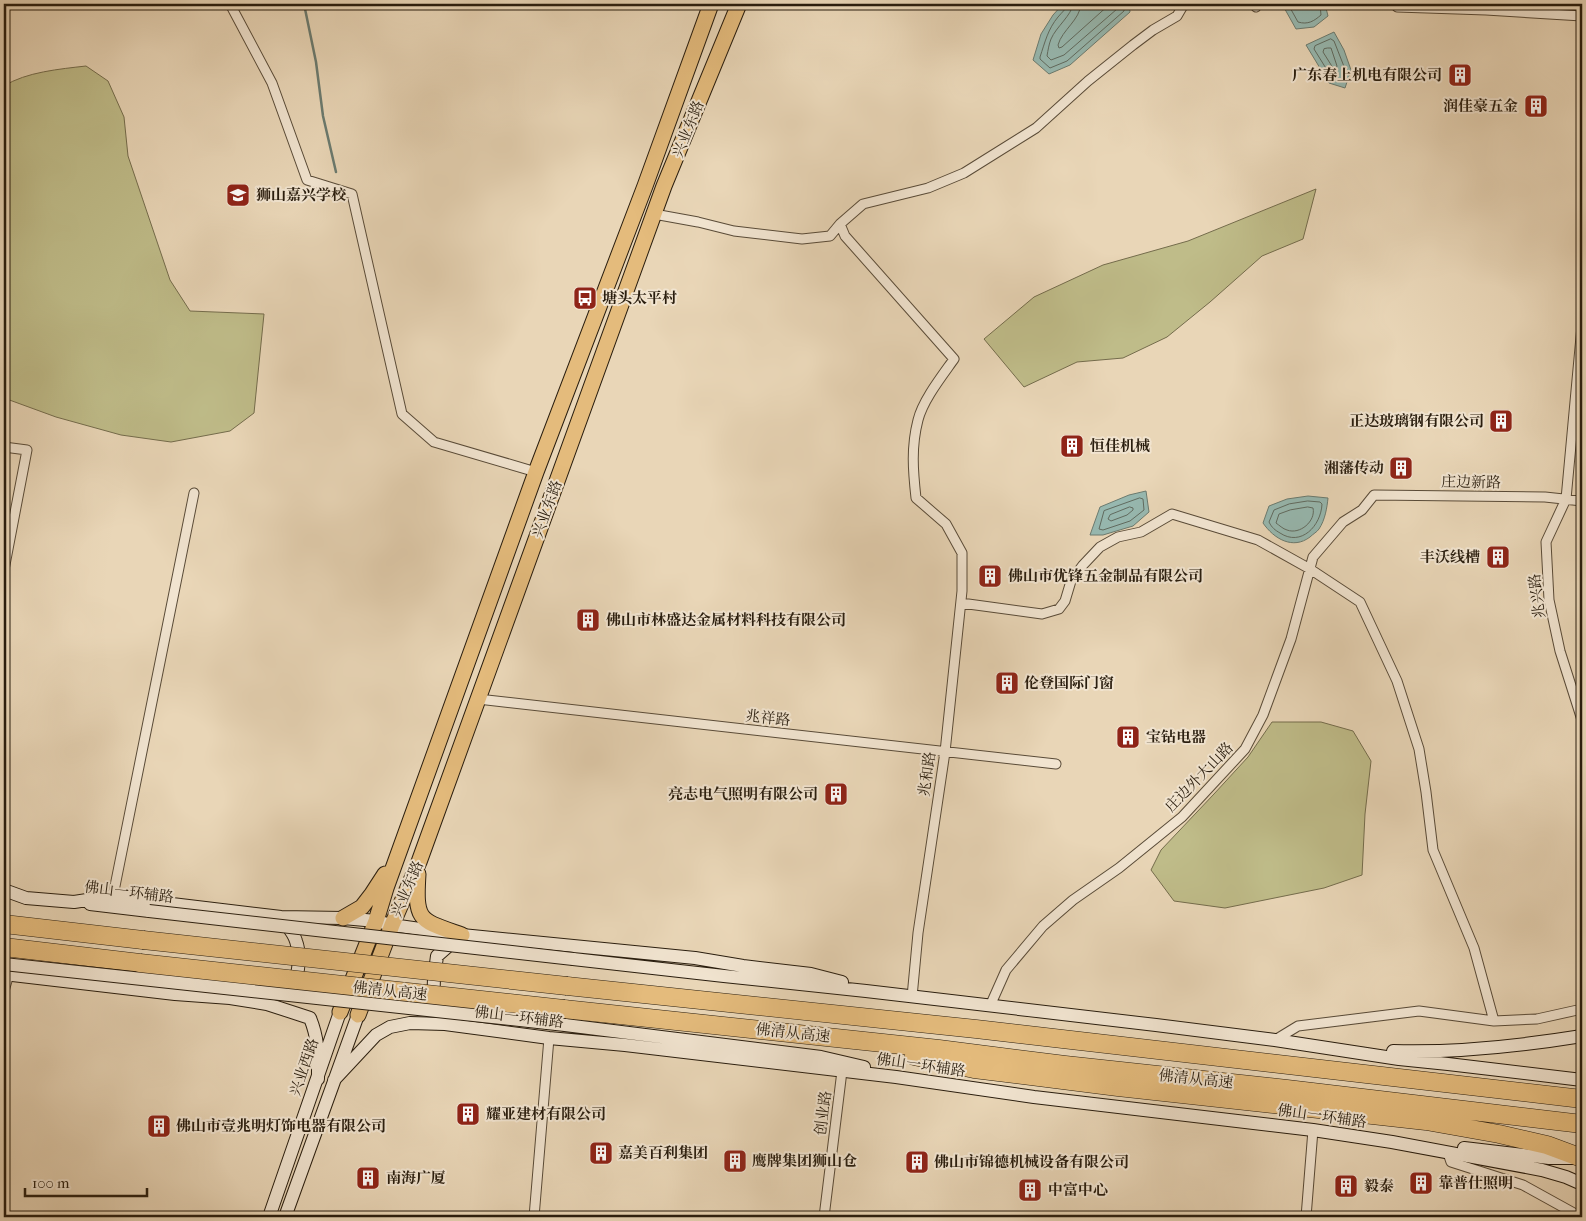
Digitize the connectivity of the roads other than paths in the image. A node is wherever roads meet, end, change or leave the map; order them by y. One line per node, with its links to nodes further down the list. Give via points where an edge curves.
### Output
1 (230, 4): 13 (street, via 272,83 307,180 352,194 402,414 434,442)
2 (711, 4): 13 (main road, 兴业东路)
3 (730, 4): 8 (main road)
4 (740, 4): 8 (main road, 兴业东路)
5 (1184, 4): 10 (street, via 1176,16 1132,45 1036,128 964,173 928,188 863,204)
6 (1397, 7): 7 (street)
7 (1582, 16)
8 (664, 186): 9 (main road, 兴业东路)
9 (654, 214): 10 (street, via 734,231 802,239 830,236); 21 (main road, 兴业东路)
10 (840, 224): 20 (street, 兆和路, via 845,236 954,360 932,391 918,419 912,461 916,498 946,524 962,553)
11 (1582, 326): 16 (street, 兆兴路)
12 (4, 447): 19 (street, via 27,450)
13 (536, 472): 25 (main road, 兴业东路)
14 (194, 493): 29 (street)
15 (1374, 495): 16 (street, 庄边新路); 18 (street, 庄边外大山路, via 1362,510 1343,522 1312,557)
16 (1566, 499): 17 (street, 庄边新路); 22 (street, 兆兴路, via 1546,542 1548,600)
17 (1582, 501)
18 (1310, 569): 20 (street, via 1258,540 1172,514 1142,532 1118,537 1100,548 1071,581 1059,609 1042,614); 44 (street, 庄边外大山路, via 1291,639 1263,714 1245,750 1182,817 1043,926 1006,970); 49 (street, via 1360,602 1397,681 1419,750 1433,850 1474,948)
19 (4, 570)
20 (961, 604): 23 (street, 兆和路)
21 (478, 699): 23 (street, 兆祥路); 26 (main road, 兴业东路)
22 (1582, 720)
23 (945, 752): 24 (street, 兆祥路); 42 (street, 兆和路, via 918,933)
24 (1056, 764)
25 (402, 845): 33 (main road, via 372,894 362,906); 34 (main road, 兴业东路)
26 (419, 862): 36 (main road, 兴业东路); 37 (main road, via 417,906 421,917)
27 (4, 890): 30 (main road, 佛山一环辅路)
28 (4, 896): 30 (main road)
29 (113, 896): 31 (main road, 佛山一环辅路); 32 (main road, 佛山一环辅路)
30 (26, 898): 31 (main road, 佛山一环辅路)
31 (74, 902): 41 (main road, 佛山一环辅路, bridge)
32 (281, 916): 33 (main road, 佛山一环辅路); 43 (main road, via 297,944 297,974 288,991)
33 (343, 918): 34 (main road, 佛山一环辅路)
34 (376, 921): 36 (main road, 佛山一环辅路); 46 (main road, 兴业东路)
35 (4, 924): 61 (highway, 佛清从高速, bridge, via 967,1028)
36 (392, 925): 37 (main road, 佛山一环辅路); 47 (main road, 兴业东路)
37 (462, 935): 41 (main road, 佛山一环辅路, via 695,958 811,974); 50 (main road, via 437,956 432,1000 435,1011)
38 (4, 947): 48 (highway, 佛清从高速, bridge)
39 (6, 971): 40 (street); 43 (main road); 48 (main road, bridge)
40 (4, 991)
41 (866, 991): 42 (main road, 佛山一环辅路)
42 (912, 997): 44 (main road, 佛山一环辅路)
43 (267, 1004): 58 (main road, via 310,1018 318,1046)
44 (990, 1006): 54 (main road, 佛山一环辅路)
45 (1582, 1009): 49 (street, via 1537,1019)
46 (340, 1012): 58 (main road, 兴业西路)
47 (358, 1015): 59 (main road)
48 (565, 1017): 53 (highway, 佛清从高速); 57 (main road, via 821,1057)
49 (1494, 1021): 54 (street, via 1419,1011 1298,1026)
50 (445, 1024): 52 (main road, 佛山一环辅路); 59 (main road, 佛山一环辅路, via 410,1023 390,1027 376,1036)
51 (1582, 1034): 55 (main road, via 1514,1046 1437,1051)
52 (549, 1038): 56 (main road, 佛山一环辅路); 70 (street)
53 (834, 1038): 62 (highway, 佛清从高速); 66 (highway, via 974,1069 1426,1121 1547,1145)
54 (1275, 1040): 55 (main road, 佛山一环辅路)
55 (1331, 1049): 60 (main road)
56 (842, 1071): 57 (main road, 佛山一环辅路); 71 (street, 创业路)
57 (896, 1077): 63 (main road, 佛山一环辅路, via 1034,1098)
58 (318, 1079): 68 (main road, 兴业西路)
59 (334, 1080): 69 (main road)
60 (1582, 1080)
61 (1582, 1099)
62 (1582, 1124)
63 (1313, 1130): 64 (main road, 佛山一环辅路); 72 (street)
64 (1392, 1142): 65 (main road); 66 (main road, via 1548,1158)
65 (1448, 1153): 67 (main road, via 1542,1170); 73 (street, via 1451,1162 1523,1185)
66 (1582, 1158)
67 (1582, 1184)
68 (269, 1217)
69 (285, 1217)
70 (534, 1217)
71 (824, 1217)
72 (1306, 1217)
73 (1581, 1217)

